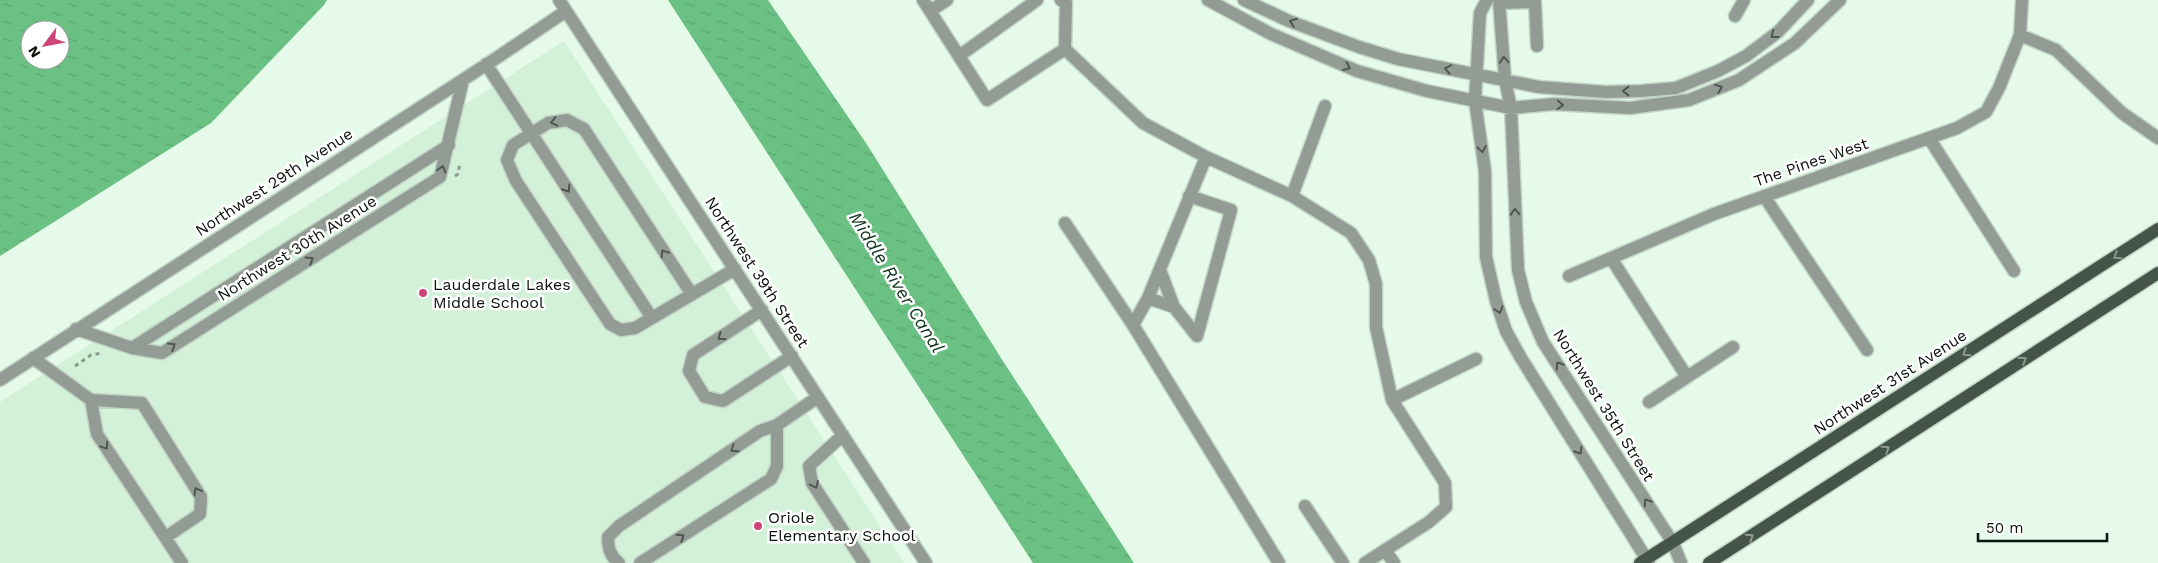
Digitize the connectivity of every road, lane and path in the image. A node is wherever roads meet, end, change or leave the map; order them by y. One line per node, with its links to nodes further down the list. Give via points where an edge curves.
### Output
1 (923, 0): 15 (street)
2 (947, 0): 15 (street)
3 (1037, 0): 20 (street)
4 (1208, 0): 25 (street, one-way to 25, via 1271,34 1357,71)
5 (1244, 0): 22 (street, one-way to 5, via 1398,59 1359,47)
6 (1487, 0): 22 (street, via 1480,13)
7 (1744, 0): 16 (street)
8 (1808, 0): 24 (street, one-way to 24, via 1778,32 1746,56 1676,88 1606,92 1539,87)
9 (1840, 0): 27 (street, one-way to 9, via 1554,104 1630,108 1689,100 1739,80 1795,44)
10 (2022, 0): 17 (street, The Pines West)
11 (1065, 1): 19 (street)
12 (1534, 1): 13 (street); 18 (street)
13 (1499, 2): 24 (street, Northwest 35th Street, one-way to 13)
14 (562, 6): 21 (street, Northwest 29th Avenue); 39 (street, Northwest 39th Street)
15 (930, 11): 20 (street)
16 (1735, 16)
17 (2020, 35): 29 (street, The Pines West, via 2000,88 1986,112 1957,128); 30 (street, via 2056,50 2122,113)
18 (1537, 46)
19 (1066, 48): 20 (street, via 987,100); 32 (street, via 1143,124)
20 (959, 56)
21 (486, 64): 23 (street, Northwest 29th Avenue); 28 (street)
22 (1476, 74): 24 (street); 25 (street)
23 (462, 80): 31 (street, Northwest 30th Avenue); 50 (street, Northwest 29th Avenue)
24 (1505, 80): 27 (street, Northwest 35th Street)
25 (1475, 101): 27 (street); 69 (street, one-way to 69, via 1485,171 1486,257 1506,331)
26 (1326, 106): 34 (street)
27 (1511, 108): 67 (street, Northwest 35th Street, one-way to 27, via 1543,342 1526,302 1518,270)
28 (530, 134): 44 (street, one-way to 28, via 584,129 567,120 548,122); 48 (street, one-way to 48); 48 (street, via 513,145 507,160 516,181 610,324 621,330 636,328)
29 (1929, 138): 35 (street, The Pines West); 41 (street)
30 (2158, 138)
31 (449, 145): 52 (street); 52 (street, Northwest 30th Avenue, one-way to 31, via 162,353 440,177)
32 (1206, 157): 33 (street); 34 (street)
33 (1189, 196): 40 (street); 46 (street, via 1231,210 1197,336)
34 (1292, 196): 61 (street, via 1351,233 1369,260 1376,284 1376,327)
35 (1764, 196): 38 (street, The Pines West); 53 (street)
36 (1066, 223): 49 (street)
37 (2158, 229): 67 (main road, Northwest 31st Avenue, one-way to 67)
38 (1611, 258): 43 (street, The Pines West); 57 (street)
39 (735, 268): 44 (street); 47 (street, Northwest 39th Street)
40 (1160, 270): 45 (street); 46 (street)
41 (2014, 271)
42 (2158, 273): 80 (main road, one-way to 42)
43 (1570, 276)
44 (691, 294): 48 (street)
45 (1148, 298): 46 (street); 49 (street)
46 (1174, 307)
47 (762, 310): 54 (street, Northwest 39th Street); 54 (street, one-way to 54, via 693,356 689,371 705,397 723,401)
48 (652, 318)
49 (1134, 325): 75 (street)
50 (76, 329): 52 (street, Northwest 30th Avenue); 55 (street, Northwest 29th Avenue)
51 (1733, 347): 57 (street)
52 (132, 348)
53 (1867, 350)
54 (792, 356): 59 (street, Northwest 39th Street)
55 (33, 358): 58 (street, Northwest 29th Avenue); 60 (street)
56 (1476, 359): 61 (street)
57 (1687, 377): 62 (street)
58 (0, 380)
59 (818, 397): 63 (street); 64 (street, Northwest 39th Street)
60 (91, 400): 66 (street, one-way to 66, via 97,434); 66 (street, one-way to 60, via 200,514 202,496 142,403)
61 (1392, 400): 68 (street, via 1446,483 1446,507)
62 (1649, 402)
63 (777, 425): 71 (street, one-way to 71, via 760,432 619,526 608,537 608,547); 72 (street, one-way to 63, via 771,479 777,466)
64 (843, 435): 73 (street, one-way to 73, via 809,466 812,483); 74 (street, Northwest 39th Street)
65 (1305, 506): 76 (street)
66 (166, 537): 70 (street)
67 (1673, 543): 69 (main road, Northwest 31st Avenue); 79 (street, Northwest 35th Street)
68 (1385, 550): 77 (street); 78 (street)
69 (1646, 561)
70 (182, 563)
71 (619, 563)
72 (640, 563)
73 (864, 563)
74 (926, 563)
75 (1279, 563)
76 (1343, 563)
77 (1365, 563)
78 (1394, 563)
79 (1681, 563)
80 (1709, 563)

